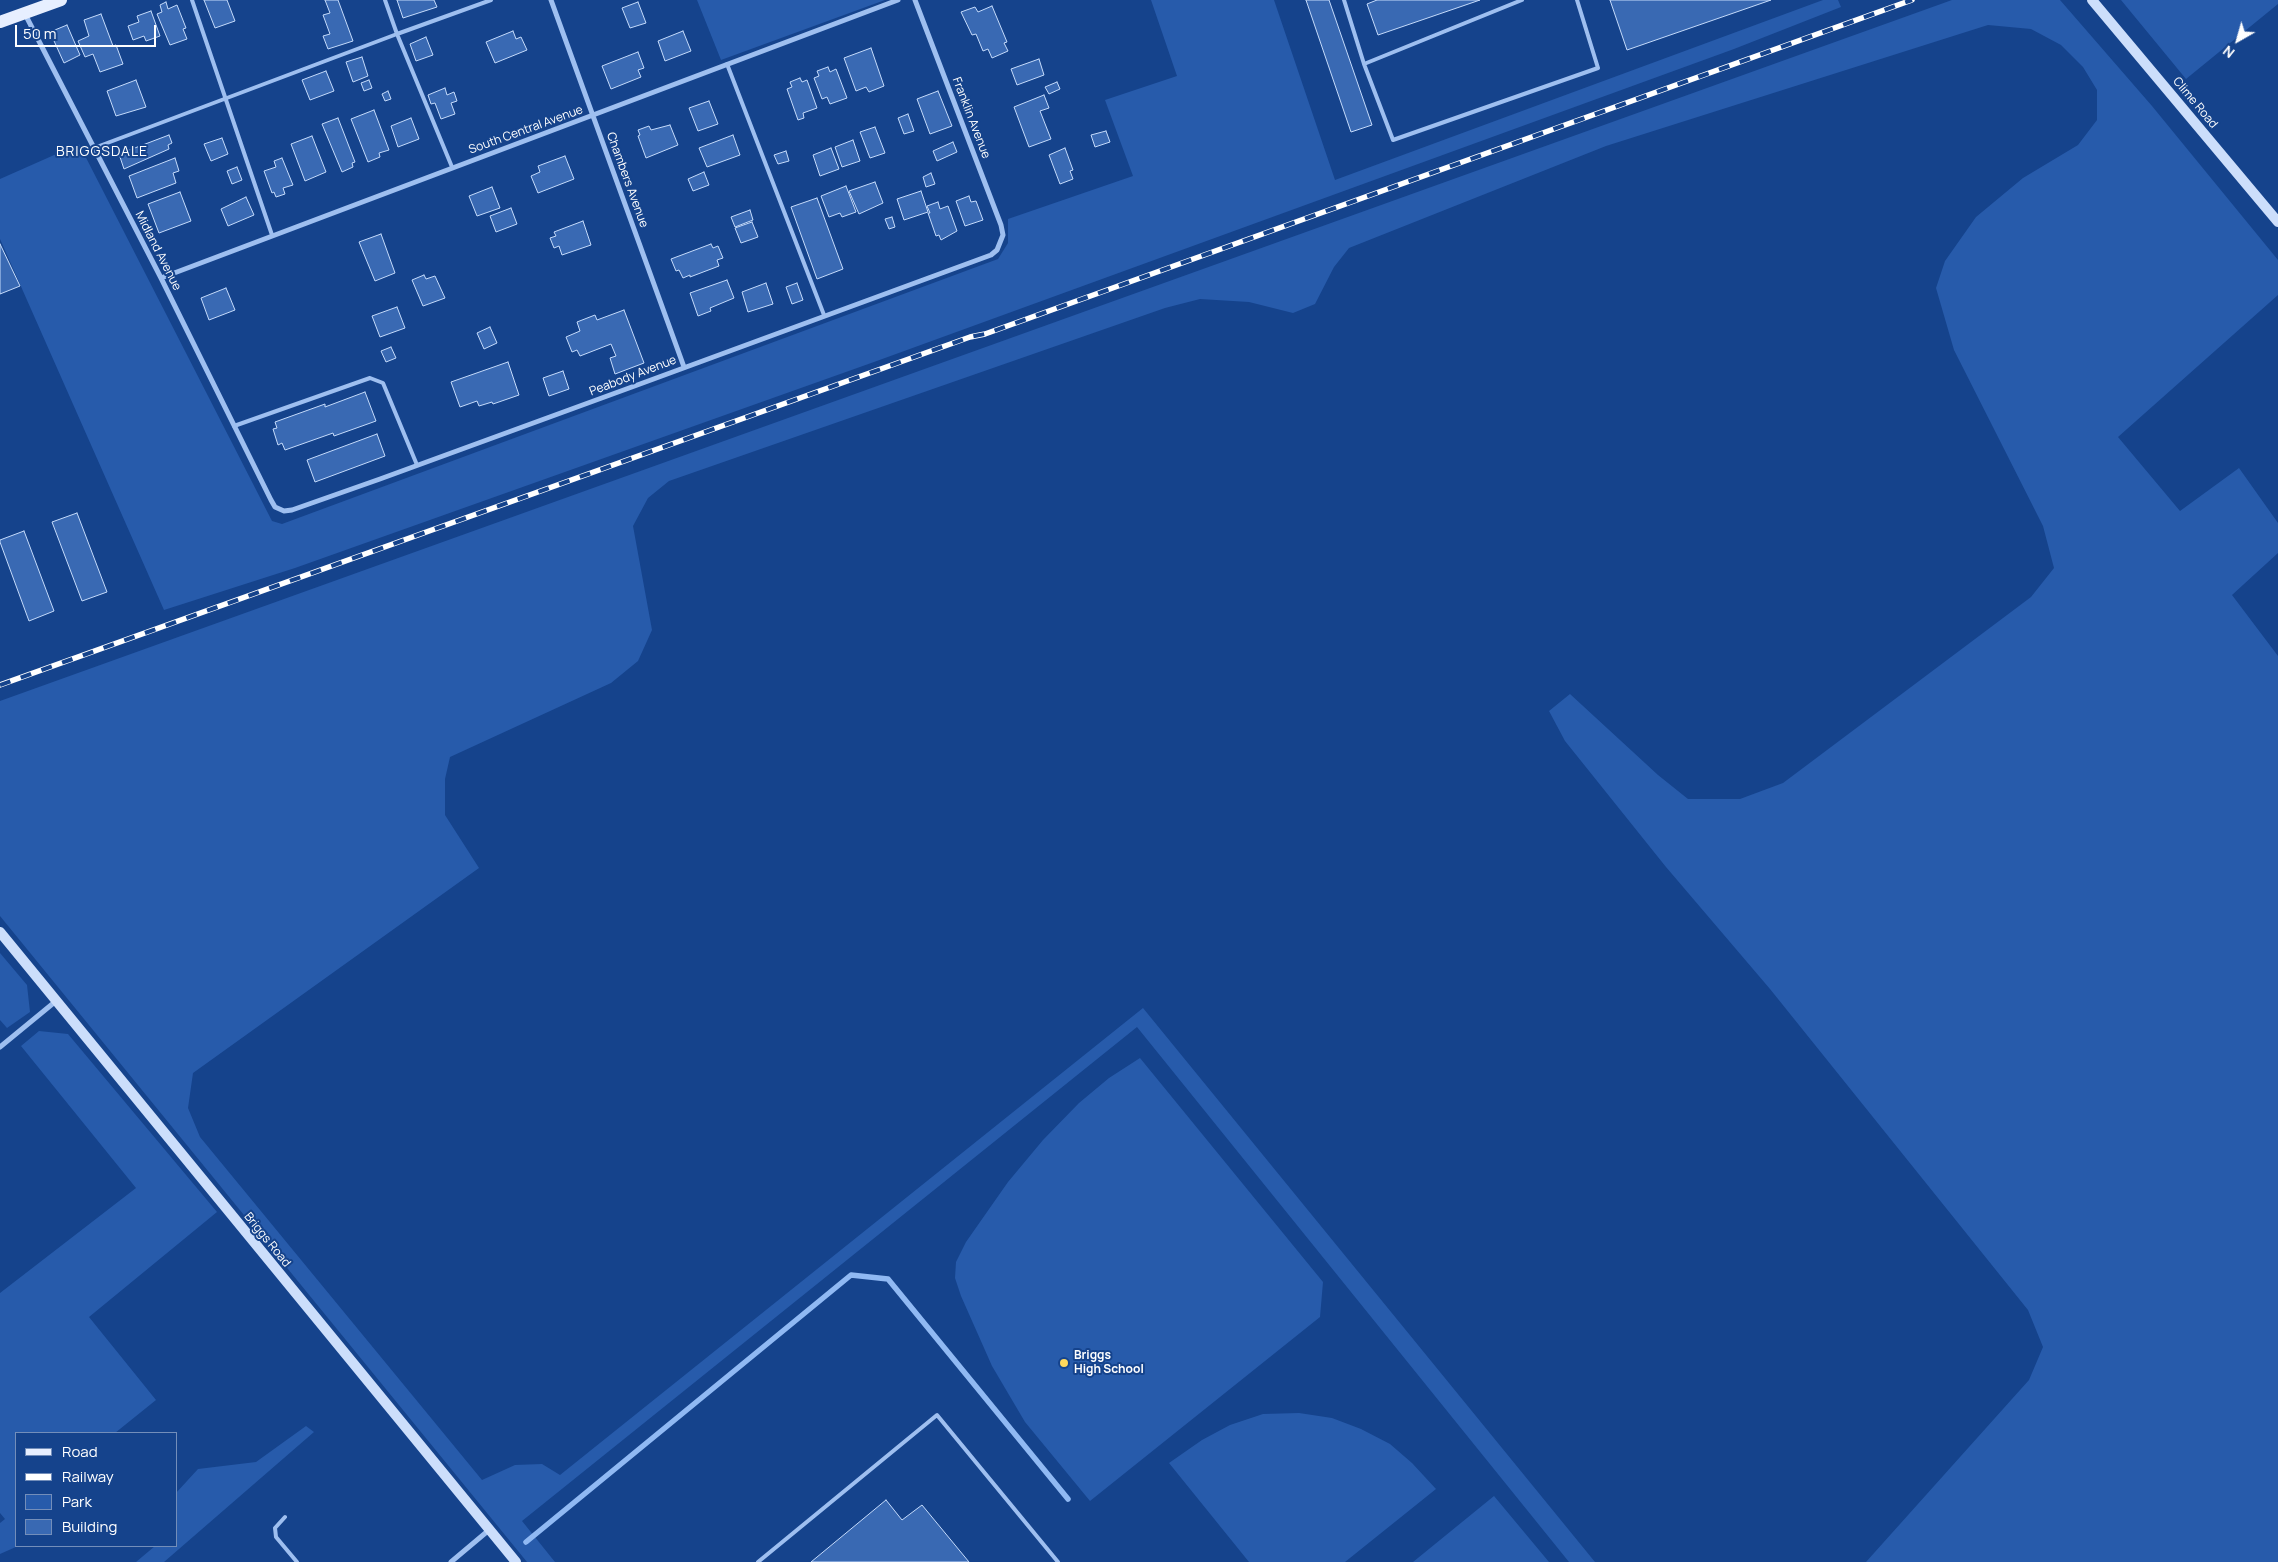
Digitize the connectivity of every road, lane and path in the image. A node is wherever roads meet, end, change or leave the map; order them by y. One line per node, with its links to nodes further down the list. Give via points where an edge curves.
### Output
1 (61, 0): 12 (main road)
2 (192, 0): 17 (lane)
3 (385, 0): 14 (lane)
4 (490, 0): 14 (lane)
5 (551, 0): 18 (street, Chambers Avenue)
6 (898, 0): 15 (street, South Central Avenue)
7 (915, 0): 23 (street, Franklin Avenue, via 1001,225 1003,235)
8 (1344, 0): 16 (lane)
9 (1522, 0): 16 (lane)
10 (1577, 0): 16 (lane, via 1598,68 1393,140)
11 (2092, 0): 21 (street, Clime Road)
12 (25, 14): 13 (main road); 19 (street, Midland Avenue)
13 (0, 22)
14 (397, 34): 17 (lane); 20 (lane)
15 (727, 64): 18 (street, South Central Avenue); 25 (lane)
16 (1364, 64)
17 (227, 100): 19 (lane); 22 (lane)
18 (593, 116): 20 (street, South Central Avenue); 26 (street, Chambers Avenue)
19 (94, 148): 24 (street, Midland Avenue)
20 (452, 167): 22 (street, South Central Avenue)
21 (2278, 222)
22 (272, 234): 24 (street, South Central Avenue)
23 (1000, 244): 25 (street, Peabody Avenue, via 990,255)
24 (161, 278): 27 (street, Midland Avenue)
25 (824, 315): 26 (street, Peabody Avenue)
26 (684, 367): 28 (street, Peabody Avenue)
27 (234, 426): 28 (lane, via 370,378 382,383); 29 (street, Midland Avenue)
28 (417, 466): 29 (street, Peabody Avenue, via 292,510 284,511)
29 (270, 500)
30 (0, 932): 31 (street, Briggs Road)
31 (56, 1001): 32 (street); 34 (street, Briggs Road)
32 (0, 1047)
33 (285, 1517): 35 (lane, via 275,1528 276,1537)
34 (489, 1529): 36 (street); 37 (street, Briggs Road)
35 (297, 1562)
36 (452, 1562)
37 (516, 1562)
38 (758, 1562): 39 (lane, via 937,1415)
39 (1058, 1562)

